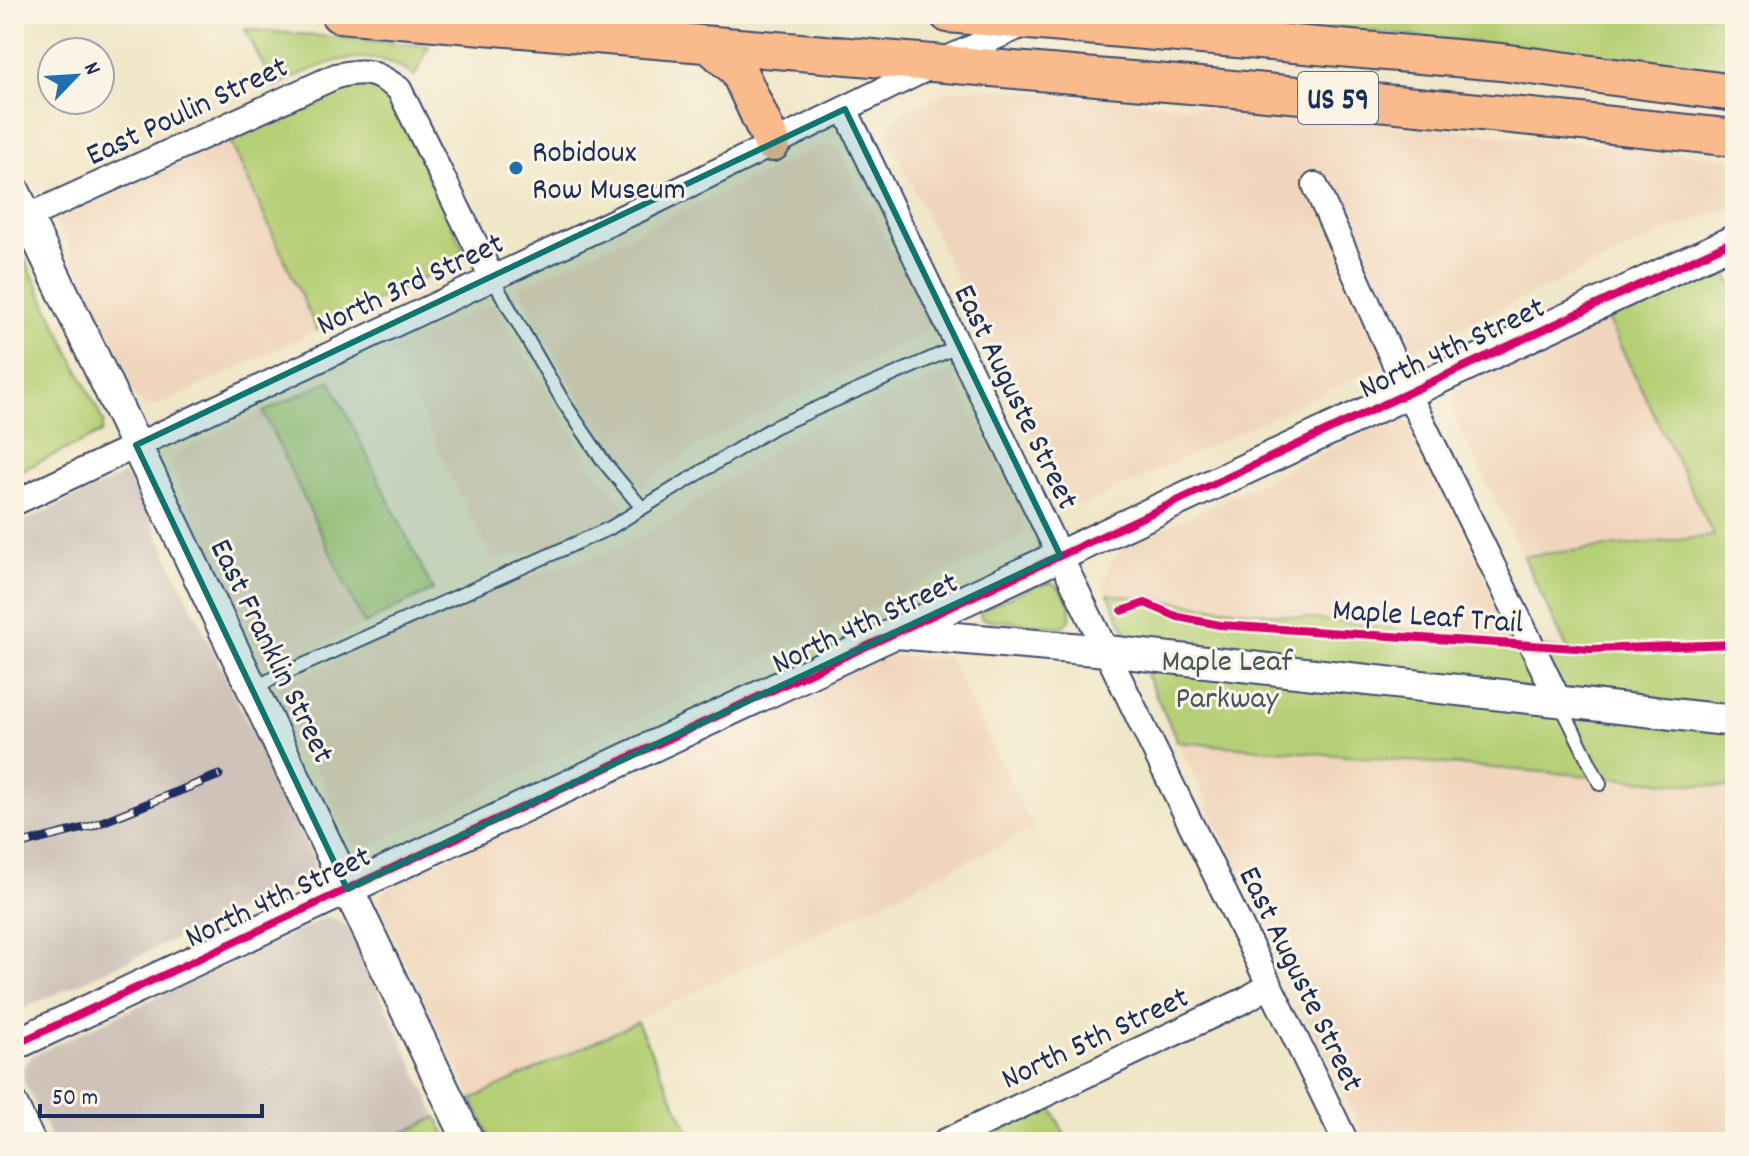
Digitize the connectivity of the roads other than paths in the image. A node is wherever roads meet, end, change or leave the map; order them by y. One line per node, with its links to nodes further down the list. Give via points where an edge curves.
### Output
1 (339, 14): 4 (main road, US 59)
2 (948, 14): 3 (main road, US 59)
3 (1037, 18): 5 (street, North 3rd Street); 6 (main road, US 59, via 1501,62)
4 (710, 45): 5 (main road, US 59); 9 (main road, via 738,70)
5 (940, 62): 7 (street, North 3rd Street); 8 (main road, US 59)
6 (1735, 93)
7 (845, 109): 9 (street, North 3rd Street); 15 (street, East Auguste Street)
8 (1735, 138)
9 (772, 143): 14 (street, North 3rd Street)
10 (1315, 185): 16 (street)
11 (14, 190): 12 (street, East Franklin Street)
12 (27, 217): 14 (street, East Poulin Street, via 336,76 360,71 378,74 399,89); 17 (street, East Franklin Street)
13 (1735, 240): 16 (street, North 4th Street)
14 (492, 278): 17 (street, North 3rd Street); 19 (lane, via 564,403)
15 (957, 347): 19 (lane, via 774,427); 20 (street, East Auguste Street)
16 (1408, 393): 20 (street, North 4th Street); 24 (street)
17 (136, 445): 18 (street, North 3rd Street); 23 (street, East Franklin Street)
18 (14, 503)
19 (642, 508): 23 (lane, via 610,528)
20 (1060, 555): 21 (street, North 4th Street); 22 (street, East Auguste Street)
21 (894, 633): 22 (street); 27 (street, North 4th Street)
22 (1107, 651): 24 (street); 28 (street, East Auguste Street)
23 (252, 688): 27 (street, East Franklin Street)
24 (1560, 703): 25 (street); 26 (lane)
25 (1735, 721)
26 (1600, 784)
27 (347, 889): 29 (street, North 4th Street); 32 (street, East Franklin Street)
28 (1270, 985): 33 (street, North 5th Street); 34 (street, East Auguste Street)
29 (14, 1045)
30 (14, 1102): 31 (street)
31 (33, 1142)
32 (469, 1142)
33 (944, 1142)
34 (1346, 1142)

